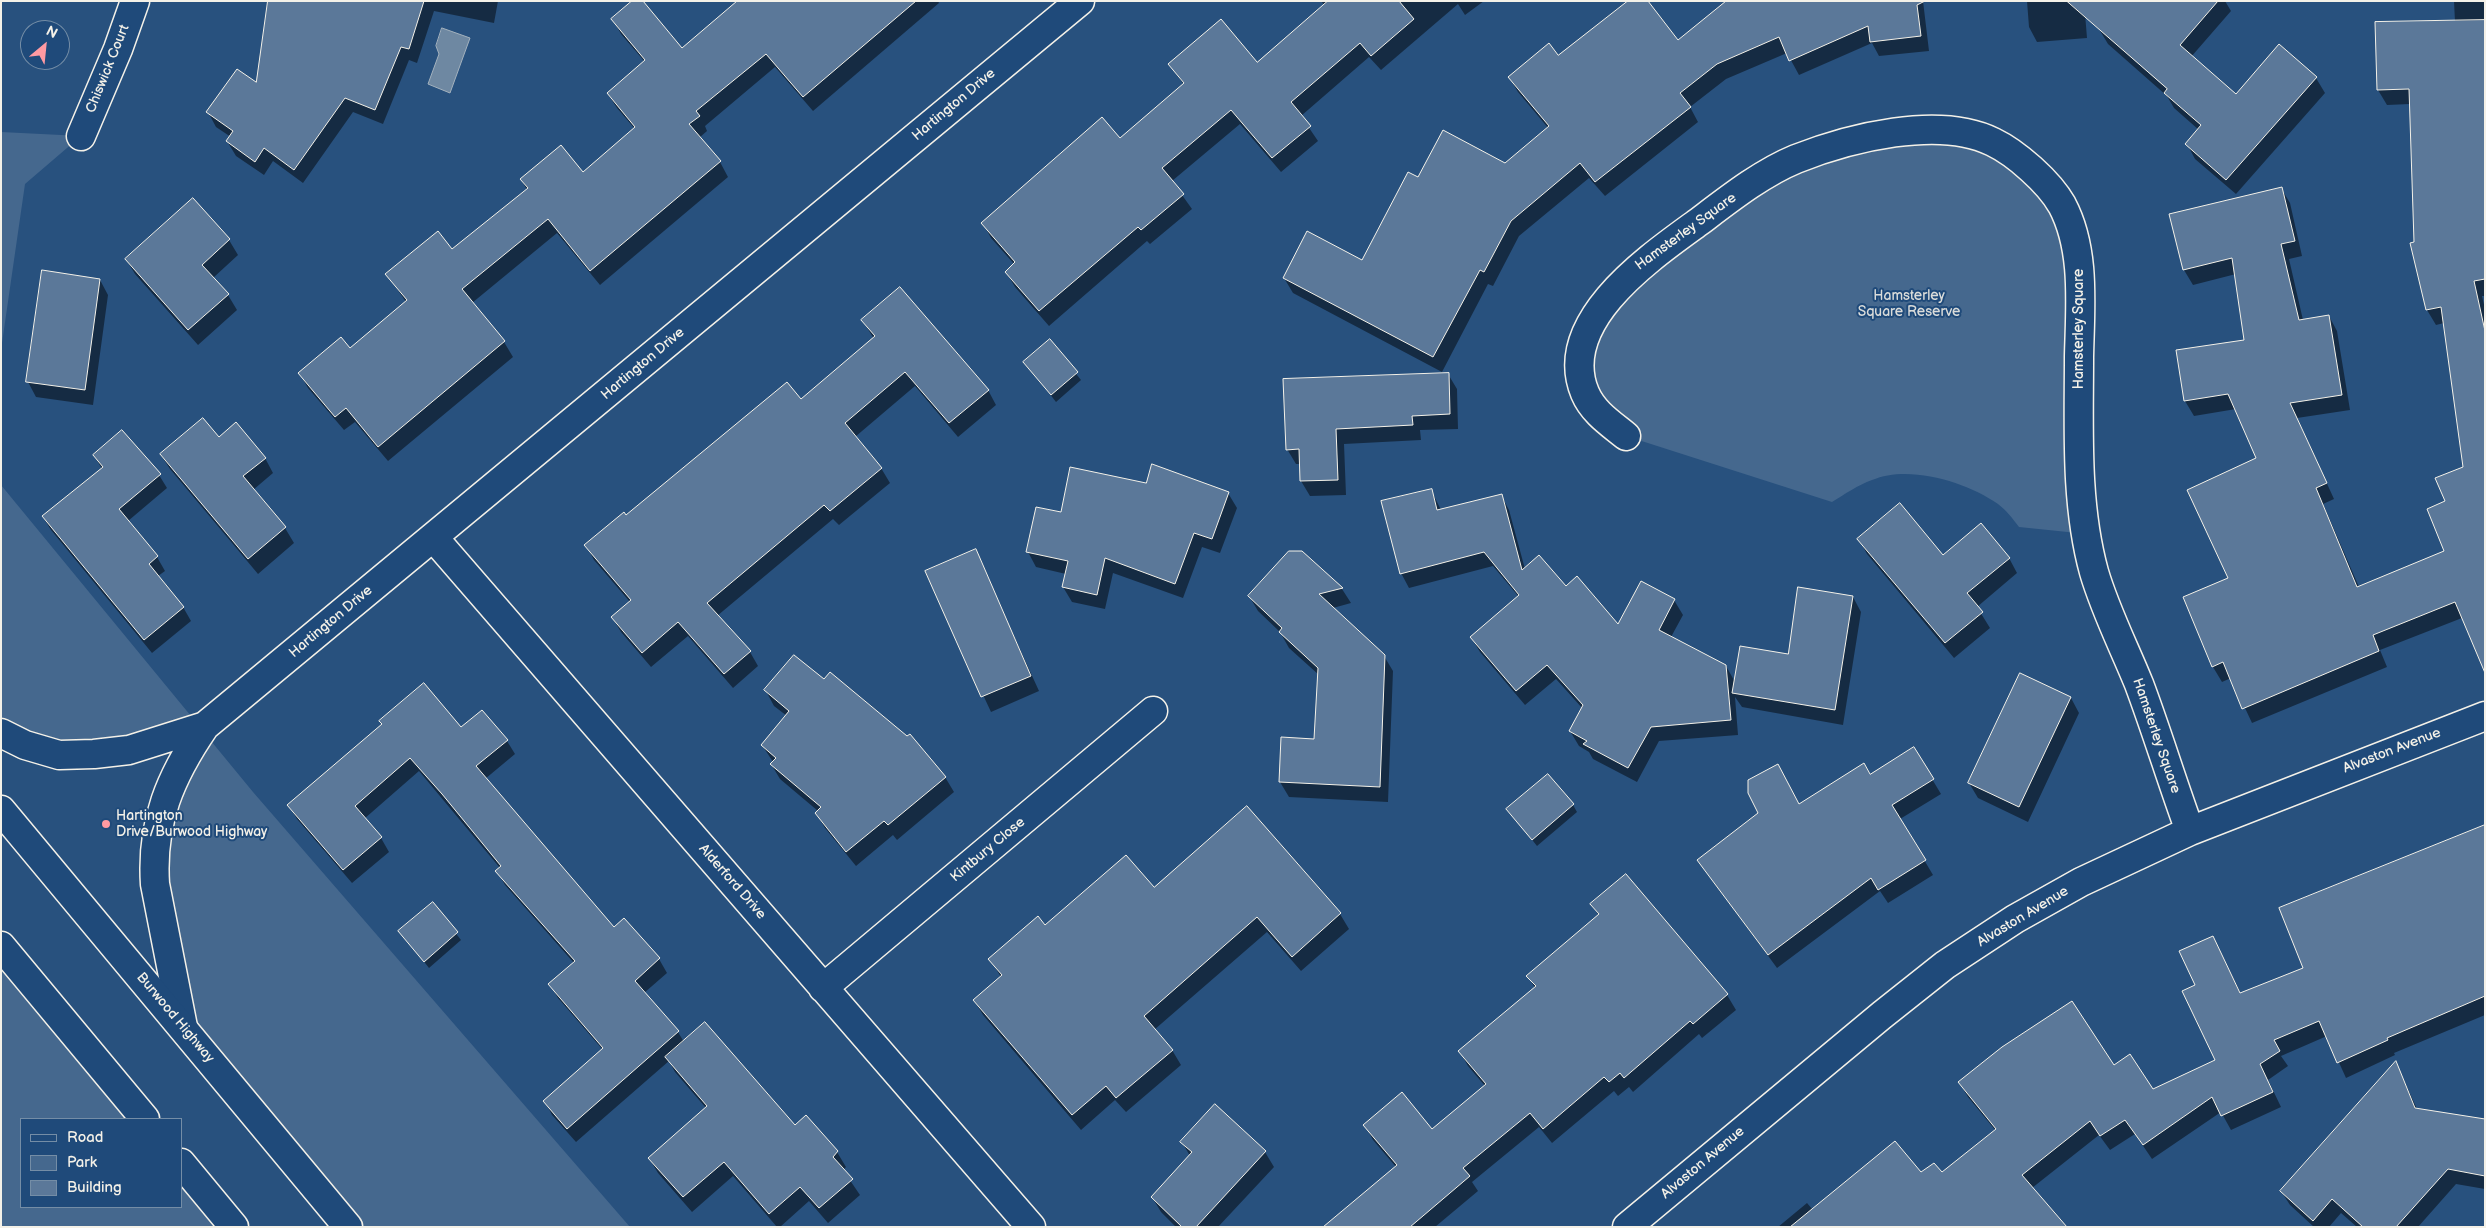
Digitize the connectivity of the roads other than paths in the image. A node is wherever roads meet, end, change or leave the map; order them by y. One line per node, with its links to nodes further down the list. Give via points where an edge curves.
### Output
1 (135, 1): 3 (main road, Chiswick Court)
2 (1080, 1): 5 (main road, Hartington Drive)
3 (80, 136)
4 (1626, 436): 11 (main road, Hamsterley Square, via 1598,415 1584,392 1580,367 1583,343 1594,318 1636,268 1722,204 1793,160 1881,135 1926,130 1962,132 1993,142 2019,160 2045,182 2062,205 2078,257 2079,434 2086,534 2094,573 2140,688)
5 (433, 537): 8 (main road, Hartington Drive); 13 (main road, Alderford Drive)
6 (1153, 711): 13 (main road, Kintbury Close)
7 (2485, 716): 11 (main road, Alvaston Avenue)
8 (205, 726): 9 (main road, Hartington Drive, via 129,750 94,754 59,754 25,745); 14 (main road, Hartington Drive, via 177,774 162,809 156,828 153,861 154,884)
9 (1, 733)
10 (1, 810): 14 (main road, Burwood Highway)
11 (2190, 831): 20 (main road, Alvaston Avenue, via 2081,882 2015,919 1945,965)
12 (1, 946): 15 (main road)
13 (823, 988): 19 (main road, Alderford Drive)
14 (183, 1027): 18 (main road, Burwood Highway)
15 (144, 1118)
16 (182, 1164): 17 (main road)
17 (234, 1227)
18 (348, 1227)
19 (1032, 1227)
20 (1627, 1227)

